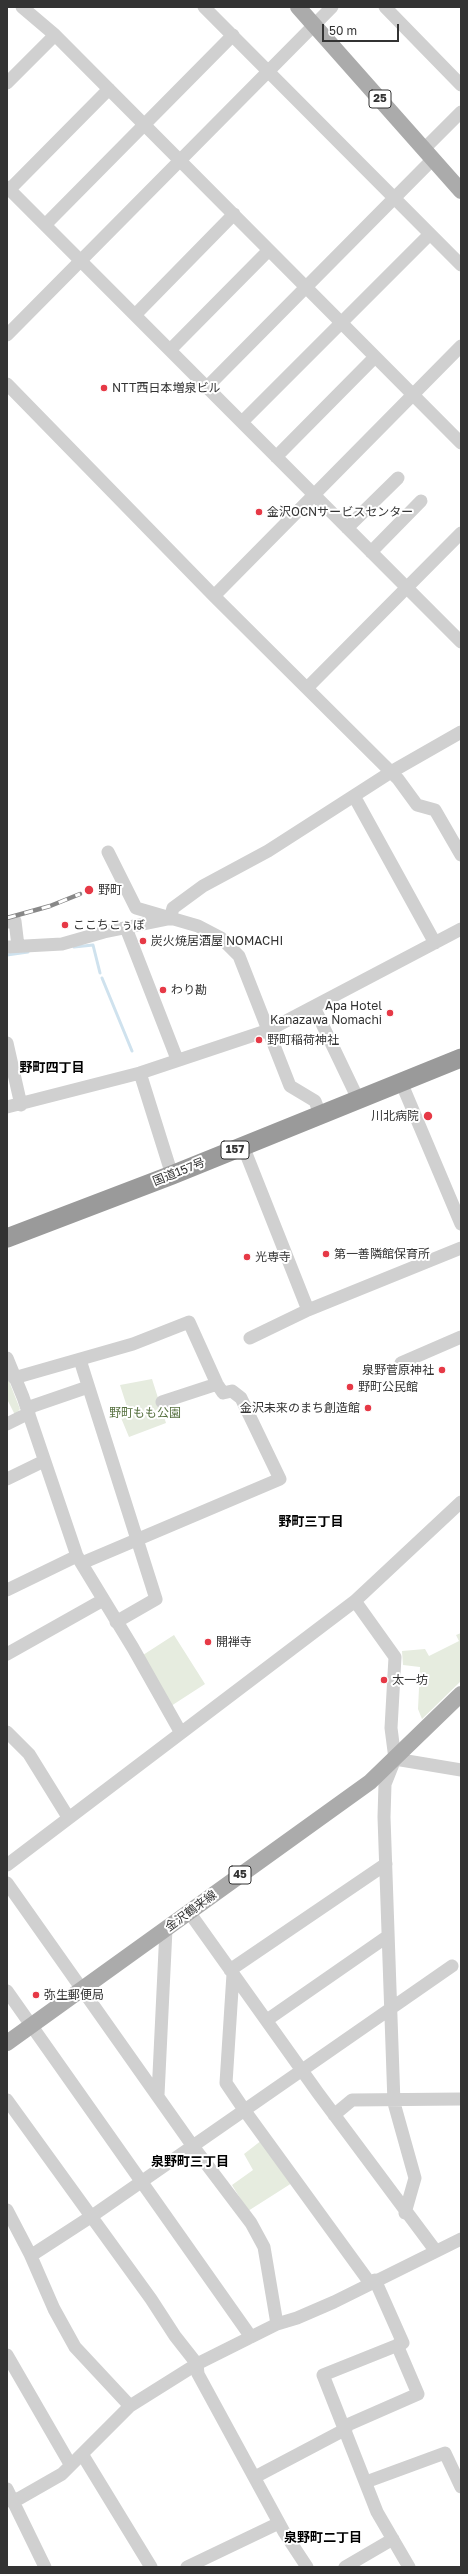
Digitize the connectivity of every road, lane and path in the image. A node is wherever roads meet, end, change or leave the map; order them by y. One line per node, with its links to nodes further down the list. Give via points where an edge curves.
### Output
1 (204, 7): 8 (street)
2 (298, 7): 6 (main road, 25)
3 (332, 7): 6 (street)
4 (385, 7): 11 (street)
5 (26, 8): 7 (street)
6 (314, 25): 9 (street); 15 (main road, 25)
7 (55, 35): 10 (street); 12 (street)
8 (233, 35): 9 (street); 14 (street)
9 (269, 72): 16 (street); 19 (street)
10 (7, 83)
11 (461, 85)
12 (109, 89): 14 (street); 17 (street)
13 (461, 112): 15 (street)
14 (145, 125): 16 (street); 21 (street)
15 (429, 154): 18 (main road, 25); 19 (street)
16 (181, 161): 20 (street); 24 (street)
17 (8, 188): 21 (street)
18 (461, 191)
19 (394, 198): 22 (street); 26 (street)
20 (234, 214): 23 (street); 27 (street)
21 (45, 225): 24 (street)
22 (430, 234): 25 (street); 28 (street)
23 (269, 250): 26 (street); 31 (street)
24 (81, 261): 27 (street); 29 (street)
25 (461, 265)
26 (306, 287): 28 (street); 34 (street)
27 (135, 315): 31 (street)
28 (341, 323): 32 (street); 36 (street)
29 (7, 335)
30 (461, 346): 35 (street)
31 (170, 350): 34 (street)
32 (375, 357): 35 (street); 38 (street)
33 (7, 384): 46 (street)
34 (207, 387): 36 (street)
35 (413, 395): 37 (street); 40 (street)
36 (242, 422): 38 (street)
37 (461, 443)
38 (276, 457): 40 (street)
39 (398, 478): 42 (street)
40 (314, 494): 42 (street); 46 (street)
41 (421, 501): 44 (street)
42 (348, 528): 44 (street)
43 (461, 533): 45 (street)
44 (371, 552): 45 (street)
45 (406, 587): 47 (street); 48 (street)
46 (214, 596): 48 (street)
47 (461, 642)
48 (307, 688): 50 (street)
49 (461, 732): 50 (street)
50 (391, 772): 51 (street); 53 (street, via 417,805 436,810)
51 (354, 796): 54 (street, via 268,851 204,886 172,908); 58 (street)
52 (108, 852): 54 (street, via 136,908)
53 (461, 855)
54 (170, 919): 56 (street); 61 (street, via 198,926 221,938 239,956)
55 (7, 922): 59 (street, via 15,921)
56 (126, 928): 59 (street, via 62,944); 64 (street)
57 (461, 929): 58 (street)
58 (435, 943): 60 (street)
59 (13, 947)
60 (314, 1007): 61 (street); 67 (street)
61 (269, 1030): 64 (street); 70 (street, via 290,1086 315,1101)
62 (7, 1043): 68 (street)
63 (461, 1058): 66 (highway, 国道157号 / 157)
64 (177, 1059): 65 (street)
65 (140, 1073): 68 (street); 72 (street)
66 (401, 1082): 67 (highway, 国道157号 / 157); 73 (street)
67 (358, 1099): 70 (highway, 国道157号 / 157)
68 (21, 1105): 69 (street)
69 (7, 1107)
70 (320, 1114): 71 (highway, 国道157号 / 157)
71 (243, 1146): 72 (highway, 国道157号 / 157); 76 (street)
72 (172, 1175): 74 (highway, 国道157号 / 157)
73 (461, 1224)
74 (7, 1238)
75 (461, 1248): 76 (street)
76 (308, 1310): 78 (street)
77 (461, 1337): 80 (street)
78 (250, 1338)
79 (80, 1360): 82 (street); 83 (street, via 133,1344 189,1322); 84 (street)
80 (401, 1363)
81 (8, 1364): 82 (street)
82 (14, 1378): 86 (street)
83 (217, 1384): 85 (street); 91 (street, via 223,1393 232,1391 241,1398 280,1479)
84 (88, 1387): 86 (street); 91 (street)
85 (162, 1402)
86 (28, 1410): 87 (street); 88 (street)
87 (7, 1424)
88 (44, 1461): 89 (street); 92 (street)
89 (7, 1479)
90 (461, 1502): 95 (street)
91 (138, 1540): 92 (street); 96 (street, via 156,1599)
92 (79, 1559): 93 (street); 94 (street)
93 (7, 1590)
94 (103, 1600): 96 (street); 97 (street)
95 (355, 1601): 100 (street); 101 (street, via 395,1657 391,1728)
96 (116, 1622): 100 (street)
97 (7, 1654)
98 (461, 1694): 101 (main road, 金沢鶴来線 / 45, via 437,1726)
99 (7, 1732): 103 (street, via 29,1754)
100 (181, 1732): 103 (street)
101 (395, 1759): 102 (street); 104 (street, via 385,1784); 107 (main road, 金沢鶴来線 / 45, via 370,1782)
102 (461, 1770)
103 (68, 1817): 105 (street)
104 (386, 1864): 109 (street); 111 (street)
105 (7, 1865)
106 (8, 1890): 112 (street)
107 (188, 1912): 108 (main road, 金沢鶴来線 / 45); 111 (street)
108 (166, 1929): 112 (main road, 金沢鶴来線 / 45); 119 (street)
109 (388, 1936): 114 (street); 115 (street)
110 (455, 1962): 114 (street)
111 (232, 1972): 115 (street); 123 (street, via 226,2083)
112 (83, 1989): 116 (main road, 金沢鶴来線 / 45); 119 (street)
113 (7, 1991): 116 (street)
114 (391, 2008): 118 (street); 122 (street)
115 (267, 2020): 118 (street)
116 (32, 2025): 117 (main road, 金沢鶴来線 / 45); 126 (street)
117 (7, 2043)
118 (303, 2070): 123 (street); 124 (street)
119 (158, 2096): 125 (street)
120 (461, 2099): 122 (street)
121 (7, 2100): 129 (street)
122 (394, 2100): 124 (street, via 352,2100); 128 (street, via 415,2178)
123 (245, 2112): 125 (street); 133 (street)
124 (334, 2115): 128 (street)
125 (192, 2145): 126 (street); 134 (street, via 251,2223 264,2247)
126 (141, 2181): 129 (street); 135 (street)
127 (7, 2210): 132 (street)
128 (405, 2213): 131 (street)
129 (92, 2216): 132 (street); 138 (street)
130 (461, 2239): 131 (street)
131 (435, 2250): 133 (street)
132 (30, 2254): 139 (street, via 54,2309 75,2347)
133 (372, 2282): 134 (street, via 334,2302); 136 (street, via 403,2343)
134 (277, 2324): 135 (street)
135 (251, 2337): 138 (street)
136 (397, 2345): 140 (street, via 418,2394); 140 (street, via 323,2375)
137 (7, 2355): 142 (street)
138 (197, 2364): 139 (street); 143 (street, via 198,2374)
139 (130, 2406): 141 (street)
140 (346, 2427): 143 (street); 144 (street)
141 (82, 2454): 142 (street); 150 (street)
142 (70, 2464): 146 (street, via 62,2474 20,2498)
143 (255, 2476): 147 (street)
144 (366, 2482): 145 (street, via 445,2453); 148 (street, via 377,2512)
145 (461, 2488)
146 (9, 2496): 149 (street)
147 (279, 2523): 151 (street); 152 (street)
148 (393, 2539): 153 (street); 154 (street)
149 (45, 2567)
150 (151, 2567)
151 (187, 2567)
152 (307, 2567)
153 (345, 2567)
154 (409, 2567)

